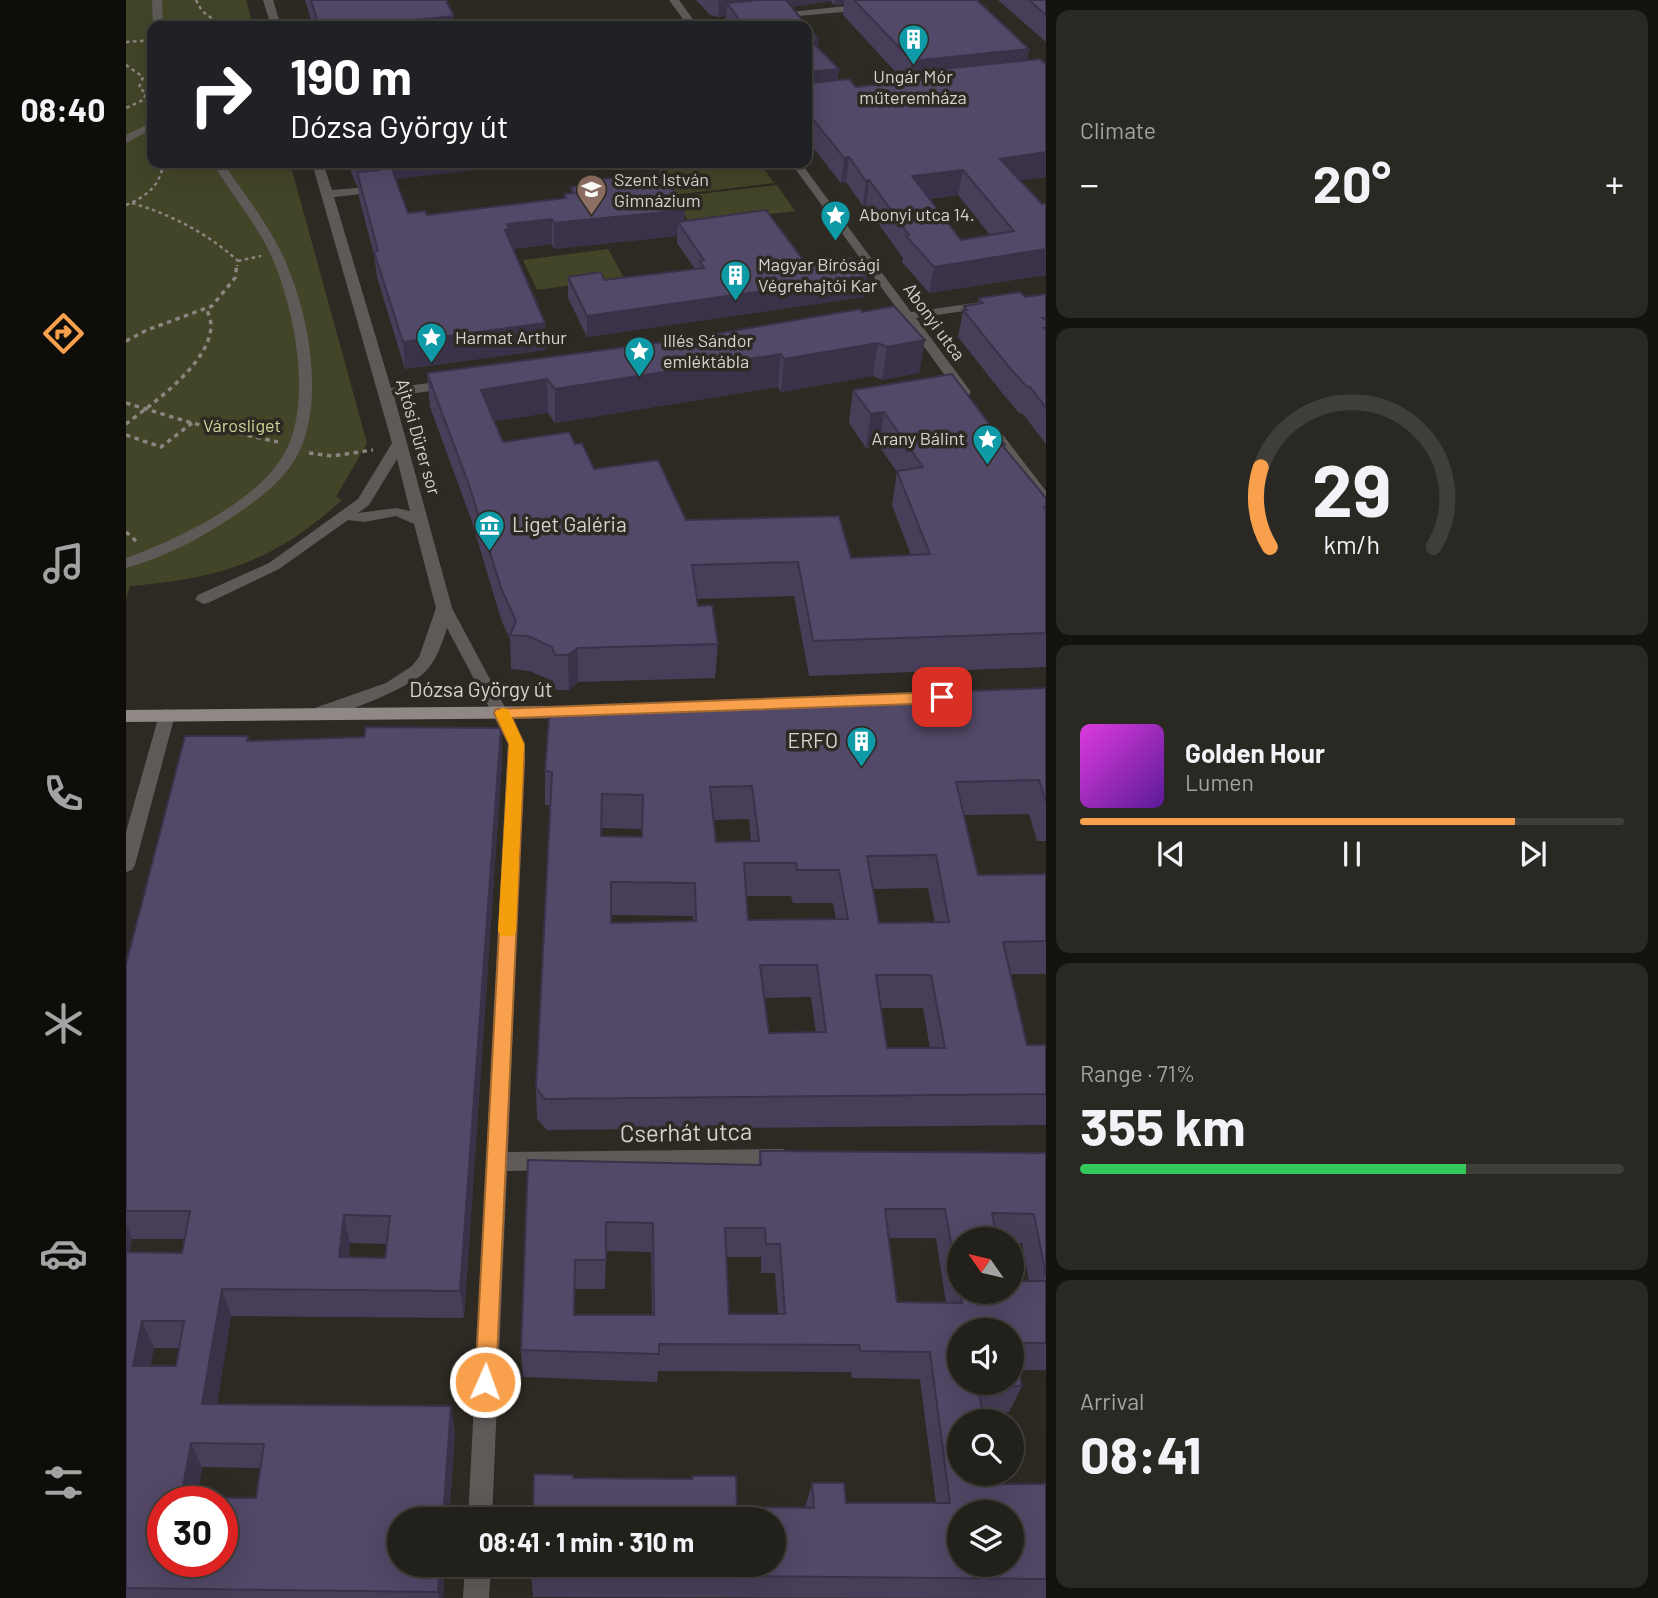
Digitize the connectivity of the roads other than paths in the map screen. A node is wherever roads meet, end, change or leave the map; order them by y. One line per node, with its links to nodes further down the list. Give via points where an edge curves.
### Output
1 (156, 0): 5 (street)
2 (268, 0): 6 (street)
3 (674, 0): 7 (street)
4 (878, 5): 8 (street)
5 (158, 21)
6 (274, 21)
7 (689, 21)
8 (729, 21)
9 (147, 128): 10 (street)
10 (126, 139)
11 (221, 168): 27 (street, via 281,264 298,323 306,388 304,417 287,461 255,492 204,529)
12 (319, 168): 15 (street, Ajtósi Dürer sor)
13 (800, 168): 17 (street, Abonyi utca)
14 (382, 188): 15 (street)
15 (328, 194): 20 (street, Ajtósi Dürer sor)
16 (1004, 301): 17 (street)
17 (907, 316): 18 (street); 23 (street, Abonyi utca)
18 (867, 322)
19 (464, 383): 20 (street)
20 (386, 394): 21 (street, Ajtósi Dürer sor)
21 (398, 444): 25 (street, via 364,502); 26 (street, Ajtósi Dürer sor)
22 (1035, 460): 23 (street)
23 (1015, 462): 24 (street, Abonyi utca)
24 (1045, 502)
25 (346, 515): 26 (street, via 355,519 407,513); 28 (street, via 274,566)
26 (423, 523): 29 (street, Ajtósi Dürer sor)
27 (126, 563)
28 (203, 598)
29 (444, 608): 31 (street, Ajtósi Dürer sor); 32 (street, via 425,662 409,676)
30 (600, 711): 31 (main road, Dózsa György út)
31 (502, 713): 32 (main road, Dózsa György út); 37 (street, Ajtósi Dürer sor, via 516,753)
32 (316, 714): 33 (main road, Dózsa György út)
33 (167, 715): 34 (main road, Dózsa György út); 35 (street)
34 (126, 716)
35 (126, 865)
36 (798, 1158): 37 (street, Cserhát utca)
37 (495, 1162): 38 (street, Ajtósi Dürer sor)
38 (481, 1507)
39 (477, 1577): 40 (street)
40 (476, 1598)

